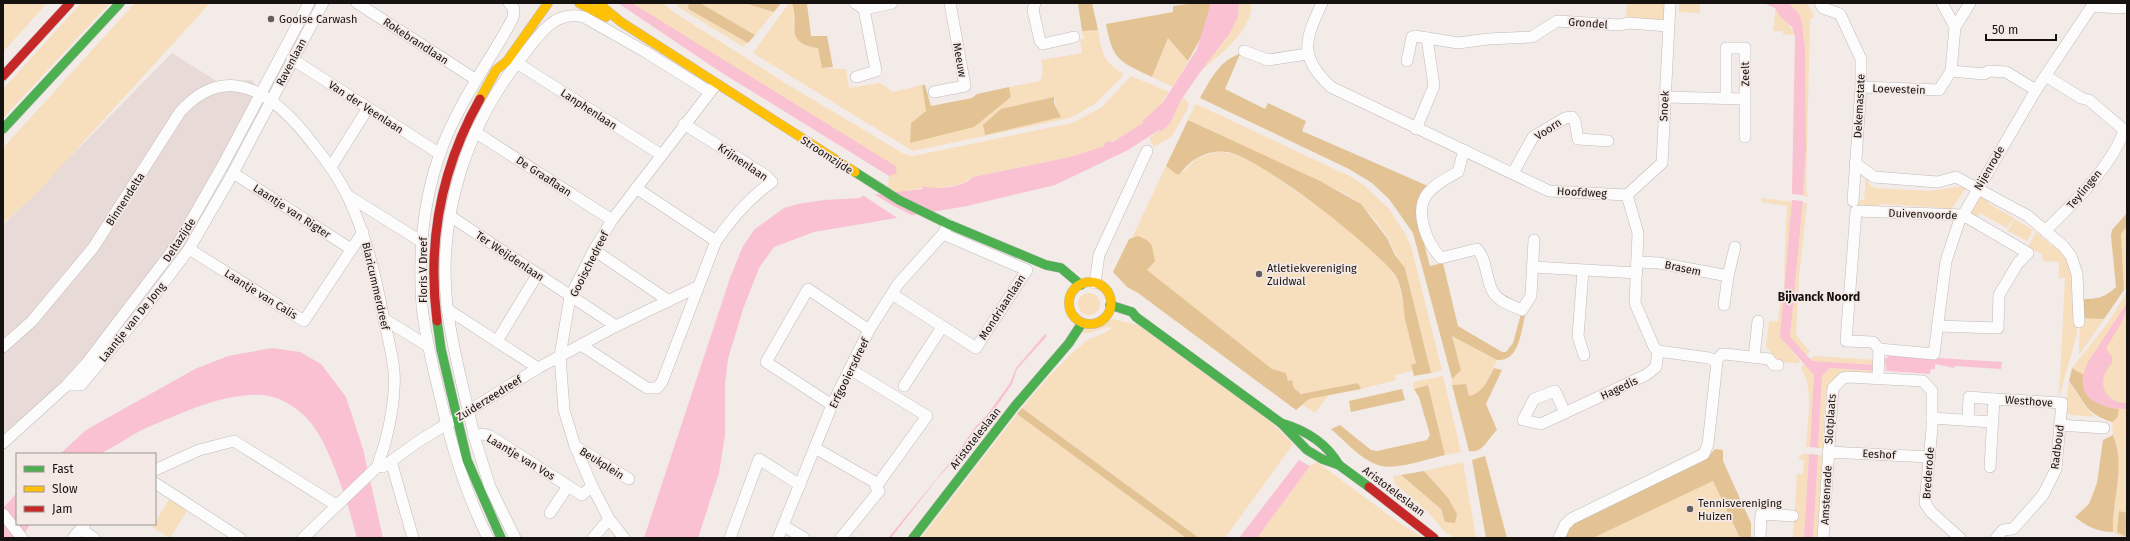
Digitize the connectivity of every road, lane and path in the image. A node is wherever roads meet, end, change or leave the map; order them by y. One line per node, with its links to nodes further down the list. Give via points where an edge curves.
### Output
1 (70, 3): 34 (main road)
2 (120, 3): 49 (main road)
3 (309, 3): 42 (street, Deltazijde)
4 (323, 3): 29 (street, Ravenlaan)
5 (357, 3): 37 (street, Rokebrandlaan)
6 (537, 3): 32 (main road, Floris V Dreef, via 499,60)
7 (549, 3): 32 (main road, Floris V Dreef, via 507,60)
8 (579, 3): 22 (main road, Stroomzijde, via 609,19)
9 (598, 3): 22 (main road, Stroomzijde)
10 (892, 3): 19 (street)
11 (950, 3): 41 (street, Meeuw, via 965,86)
12 (1035, 3): 25 (street, via 1033,10 1040,41 1043,44)
13 (1322, 3): 28 (street, via 1309,32)
14 (1670, 3): 23 (street, Snoek)
15 (1820, 3): 38 (street, Dekemastate, via 1823,8 1840,14 1860,59)
16 (1942, 3): 24 (street)
17 (1970, 3): 24 (street, Loevestein)
18 (2094, 4): 21 (street); 35 (street, Nijenrode)
19 (860, 6): 36 (street, via 876,71)
20 (512, 7): 37 (street, Floris V Dreef, via 511,22)
21 (2127, 7)
22 (621, 22): 39 (main road, Stroomzijde)
23 (1668, 26): 26 (street, Grondel, via 1557,21 1532,37 1458,43); 43 (street, Snoek)
24 (1955, 27): 33 (street, Loevestein)
25 (1074, 37)
26 (1427, 38): 30 (street, via 1412,37); 50 (street, via 1434,86)
27 (1244, 51): 28 (street, via 1268,60)
28 (1307, 54): 50 (street, Hoofdweg, via 1320,77 1331,87)
29 (292, 59): 46 (street, Ravenlaan); 47 (street, Van der Veenlaan)
30 (1407, 61)
31 (517, 63): 39 (street, Stroomzijde, via 550,24 563,17 576,16 617,35); 52 (street, Floris V Dreef, via 495,93); 59 (street, Lanphenlaan)
32 (496, 70): 132 (main road, Floris V Dreef, via 464,127 452,158 443,186 435,234 435,307 440,343)
33 (1951, 71): 38 (street, Loevestein, via 1939,90); 40 (street, via 1984,74 1989,71 2006,72)
34 (3, 76)
35 (2046, 76): 40 (street, Nijenrode); 51 (street, Teylingen, via 2081,98 2089,100)
36 (856, 77)
37 (475, 79): 58 (street, Floris V Dreef)
38 (1861, 87): 60 (street, Dekemastate)
39 (713, 88): 48 (street, Gooischedreef); 72 (main road, Stroomzijde, via 878,188 932,216)
40 (2036, 90): 65 (street, Nijenrode)
41 (934, 92)
42 (260, 93): 46 (street, Blaricummerdreef); 112 (street, Binnendelta, via 232,86 211,89 193,98 180,112 93,248 32,321); 124 (street, Deltazijde, via 179,242)
43 (1664, 96): 44 (street, Zeelt); 67 (street, Snoek, via 1662,163)
44 (1726, 99): 45 (street, Zeelt); 45 (street, Zeelt, via 1726,48 1745,48)
45 (1745, 99): 53 (street, Zeelt)
46 (271, 100): 61 (street, Blaricummerdreef, via 303,131); 62 (street, Laantje van De Jong)
47 (368, 108): 58 (street, Van der Veenlaan); 61 (street)
48 (684, 124): 59 (street, Gooischedreef); 76 (street, Krijnenlaan, via 772,182 746,202)
49 (3, 129)
50 (1416, 129): 56 (street, Hoofdweg)
51 (2126, 130): 55 (street, Teylingen)
52 (475, 132): 70 (street, Floris V Dreef, via 461,169); 71 (street, De Graaflaan)
53 (1745, 137)
54 (1608, 141): 63 (street, Voorn, via 1578,140 1575,121 1572,117 1565,118 1533,137)
55 (2123, 144): 73 (street, Teylingen, via 2076,200)
56 (1464, 150): 63 (street, Hoofdweg); 83 (street, via 1458,172 1438,183 1426,195 1421,214 1435,252 1441,258 1477,249 1484,257 1493,292 1503,301 1522,310 1530,296)
57 (1147, 152): 88 (street, via 1099,255)
58 (440, 154): 77 (street, Floris V Dreef, via 429,197)
59 (660, 154): 64 (street, Gooischedreef)
60 (1855, 164): 65 (street, via 1874,177 1938,182 1956,177); 68 (street, Dekemastate)
61 (331, 167): 66 (street, Blaricummerdreef)
62 (233, 173): 79 (street, Laantje van De Jong); 80 (street, Laantje van Rigter)
63 (1513, 173): 67 (street, Hoofdweg, via 1549,190)
64 (636, 188): 71 (street, Gooischedreef); 76 (street)
65 (1977, 188): 69 (street, Nijenrode); 73 (street, via 2028,216)
66 (347, 195): 74 (street, Blaricummerdreef); 77 (street)
67 (1627, 195): 84 (street, via 1638,232)
68 (1854, 206): 69 (street, Duivenvoorde); 115 (street, Dekemastate, via 1846,341 1873,342)
69 (1963, 215): 106 (street, Nijenrode, via 1946,261); 106 (street, Duivenvoorde, via 2028,253 1999,295 1998,328)
70 (450, 216): 93 (street, Ter Weijdenlaan); 97 (street, Floris V Dreef, via 445,257)
71 (612, 220): 81 (street, Gooischedreef)
72 (946, 229): 82 (main road, Stroomzijde); 91 (street, Erfgooiersdreef); 107 (street, Mondriaanlaan, via 1027,270 976,348)
73 (2045, 231): 103 (street, via 2071,256 2077,274)
74 (363, 232): 80 (street, Laantje van Calis); 101 (street, Blaricummerdreef, via 373,264)
75 (1534, 240): 83 (street)
76 (716, 241): 90 (street, Krijnenlaan)
77 (422, 242): 111 (street, Floris V Dreef, via 422,306)
78 (1735, 247): 86 (street)
79 (189, 249): 80 (street, Laantje van Calis, via 304,321); 124 (street, Laantje van De Jong, via 141,313 81,385)
80 (351, 249)
81 (594, 250): 93 (street, Gooischedreef); 94 (street)
82 (1046, 265): 89 (main road, Stroomzijde, via 1051,264 1063,269); 92 (main road, Stroomzijde, via 1060,277)
83 (1533, 267): 85 (street, Brasem)
84 (1637, 268): 85 (street, Brasem); 86 (street, Brasem, via 1659,263); 113 (street, via 1636,309)
85 (1583, 271): 116 (street, via 1578,336)
86 (1728, 276): 96 (street)
87 (534, 280): 109 (street)
88 (1095, 284): 89 (main road); 95 (main road, via 1107,292)
89 (1081, 285): 92 (main road)
90 (697, 287): 94 (street, Zuiderzeedreef); 110 (street, Krijnenlaan, via 662,382 657,388 647,388)
91 (892, 294): 107 (street, Mondriaanlaan); 108 (street, Erfgooiersdreef)
92 (1071, 294): 98 (main road, via 1069,304)
93 (570, 296): 105 (street, Ter Weijdenlaan); 117 (street, Gooischedreef)
94 (669, 301): 105 (street, Zuiderzeedreef)
95 (1110, 305): 99 (main road); 100 (main road, Aristoteleslaan, via 1132,312)
96 (1724, 305)
97 (448, 310): 109 (street); 130 (street, Floris V Dreef)
98 (1074, 317): 104 (main road); 114 (main road, Aristoteleslaan, via 1062,338)
99 (1106, 317): 100 (main road); 104 (main road, via 1095,324)
100 (1136, 317): 136 (main road, Aristoteleslaan)
101 (384, 319): 111 (street); 149 (street, Blaricummerdreef, via 393,362 394,401 385,444)
102 (1758, 321): 118 (street)
103 (2079, 322)
104 (1082, 323): 114 (main road, Aristoteleslaan)
105 (616, 326): 110 (street, Zuiderzeedreef)
106 (1937, 326): 115 (street, Nijenrode, via 1934,354)
107 (942, 327): 125 (street)
108 (870, 330): 122 (street, Erfgooiersdreef); 129 (street, via 808,290 766,362)
109 (497, 341): 121 (street)
110 (581, 345): 117 (street, Zuiderzeedreef)
111 (428, 346): 137 (street, Floris V Dreef)
112 (3, 347)
113 (1658, 352): 119 (street, via 1710,358); 131 (street, Hagedis, via 1656,367 1646,375)
114 (1058, 354): 179 (main road, Aristoteleslaan)
115 (1879, 354): 123 (street)
116 (1584, 355)
117 (560, 356): 121 (street, Zuiderzeedreef); 142 (street, Gooischedreef, via 564,410)
118 (1754, 357): 119 (street, via 1724,354); 120 (street, via 1769,359)
119 (1716, 361): 181 (street, via 1708,444 1704,454 1571,519)
120 (1778, 365)
121 (538, 368): 130 (street, Zuiderzeedreef)
122 (850, 369): 129 (street, Erfgooiersdreef); 153 (street, via 927,416)
123 (1878, 375): 126 (street, Slotplaats, via 1924,382); 144 (street, Slotplaats, via 1846,376 1833,387)
124 (67, 385): 141 (street, Deltazijde)
125 (904, 386)
126 (1933, 395): 133 (street, Brederode)
127 (1994, 399): 128 (street, Westhove); 134 (street, via 1970,397); 135 (street, Westhove)
128 (2062, 403): 138 (street, Radboud)
129 (832, 405): 143 (street, Erfgooiersdreef)
130 (468, 411): 132 (street, Zuiderzeedreef); 140 (street, Laantje van Vos)
131 (1565, 413)
132 (457, 418): 137 (street, Zuiderzeedreef); 171 (main road, Floris V Dreef, via 467,460)
133 (1932, 418): 134 (street); 145 (street, Brederode)
134 (1968, 420): 135 (street)
135 (1992, 422): 148 (street, Westhove)
136 (1282, 423): 147 (main road, Aristoteleslaan, via 1298,442 1327,463); 147 (main road, Aristoteleslaan, via 1297,427 1308,434 1334,454)
137 (446, 424): 146 (street, Zuiderzeedreef); 170 (street, Floris V Dreef, via 464,486)
138 (2060, 425): 139 (street); 185 (street, Radboud, via 2056,469 2043,495 2013,528 2003,530)
139 (2104, 428)
140 (474, 436): 155 (street, Laantje van Vos, via 490,436); 172 (street, via 490,486)
141 (3, 443)
142 (575, 446): 151 (street, Beukplein); 156 (street, Gooischedreef)
143 (815, 448): 153 (street); 154 (street, Erfgooiersdreef)
144 (1828, 452): 145 (street, Eeshof); 183 (street, Amstenrade)
145 (1930, 457): 184 (street, Brederode, via 1925,503 1931,512)
146 (391, 461): 149 (street, Zuiderzeedreef, via 383,467); 169 (street)
147 (1339, 465): 180 (main road, Aristoteleslaan)
148 (1990, 467)
149 (376, 468): 157 (street, Zuiderzeedreef)
150 (156, 470): 157 (street, via 199,450 234,441)
151 (629, 479)
152 (156, 484): 168 (street)
153 (878, 484): 178 (street, via 876,487 879,491)
154 (800, 485): 162 (street, Erfgooiersdreef); 175 (street, via 759,459)
155 (568, 486): 156 (street, Laantje van Vos, via 582,495); 158 (street, Laantje van Vos)
156 (592, 486): 161 (street, Gooischedreef)
157 (339, 503): 164 (street, Zuiderzeedreef)
158 (550, 513)
159 (3, 514): 165 (street)
160 (1793, 516): 182 (street, via 1761,514)
161 (609, 519): 173 (street); 174 (street, Gooischedreef)
162 (784, 526): 176 (street, Erfgooiersdreef); 177 (street)
163 (83, 527): 166 (street); 167 (street)
164 (309, 535)
165 (22, 538)
166 (73, 538)
167 (94, 538)
168 (240, 538)
169 (413, 538)
170 (488, 538)
171 (501, 538)
172 (515, 538)
173 (593, 538)
174 (624, 538)
175 (730, 538)
176 (778, 538)
177 (804, 538)
178 (841, 538)
179 (913, 538)
180 (1434, 538)
181 (1559, 538)
182 (1760, 538)
183 (1823, 538)
184 (1960, 538)
185 (1996, 538)

